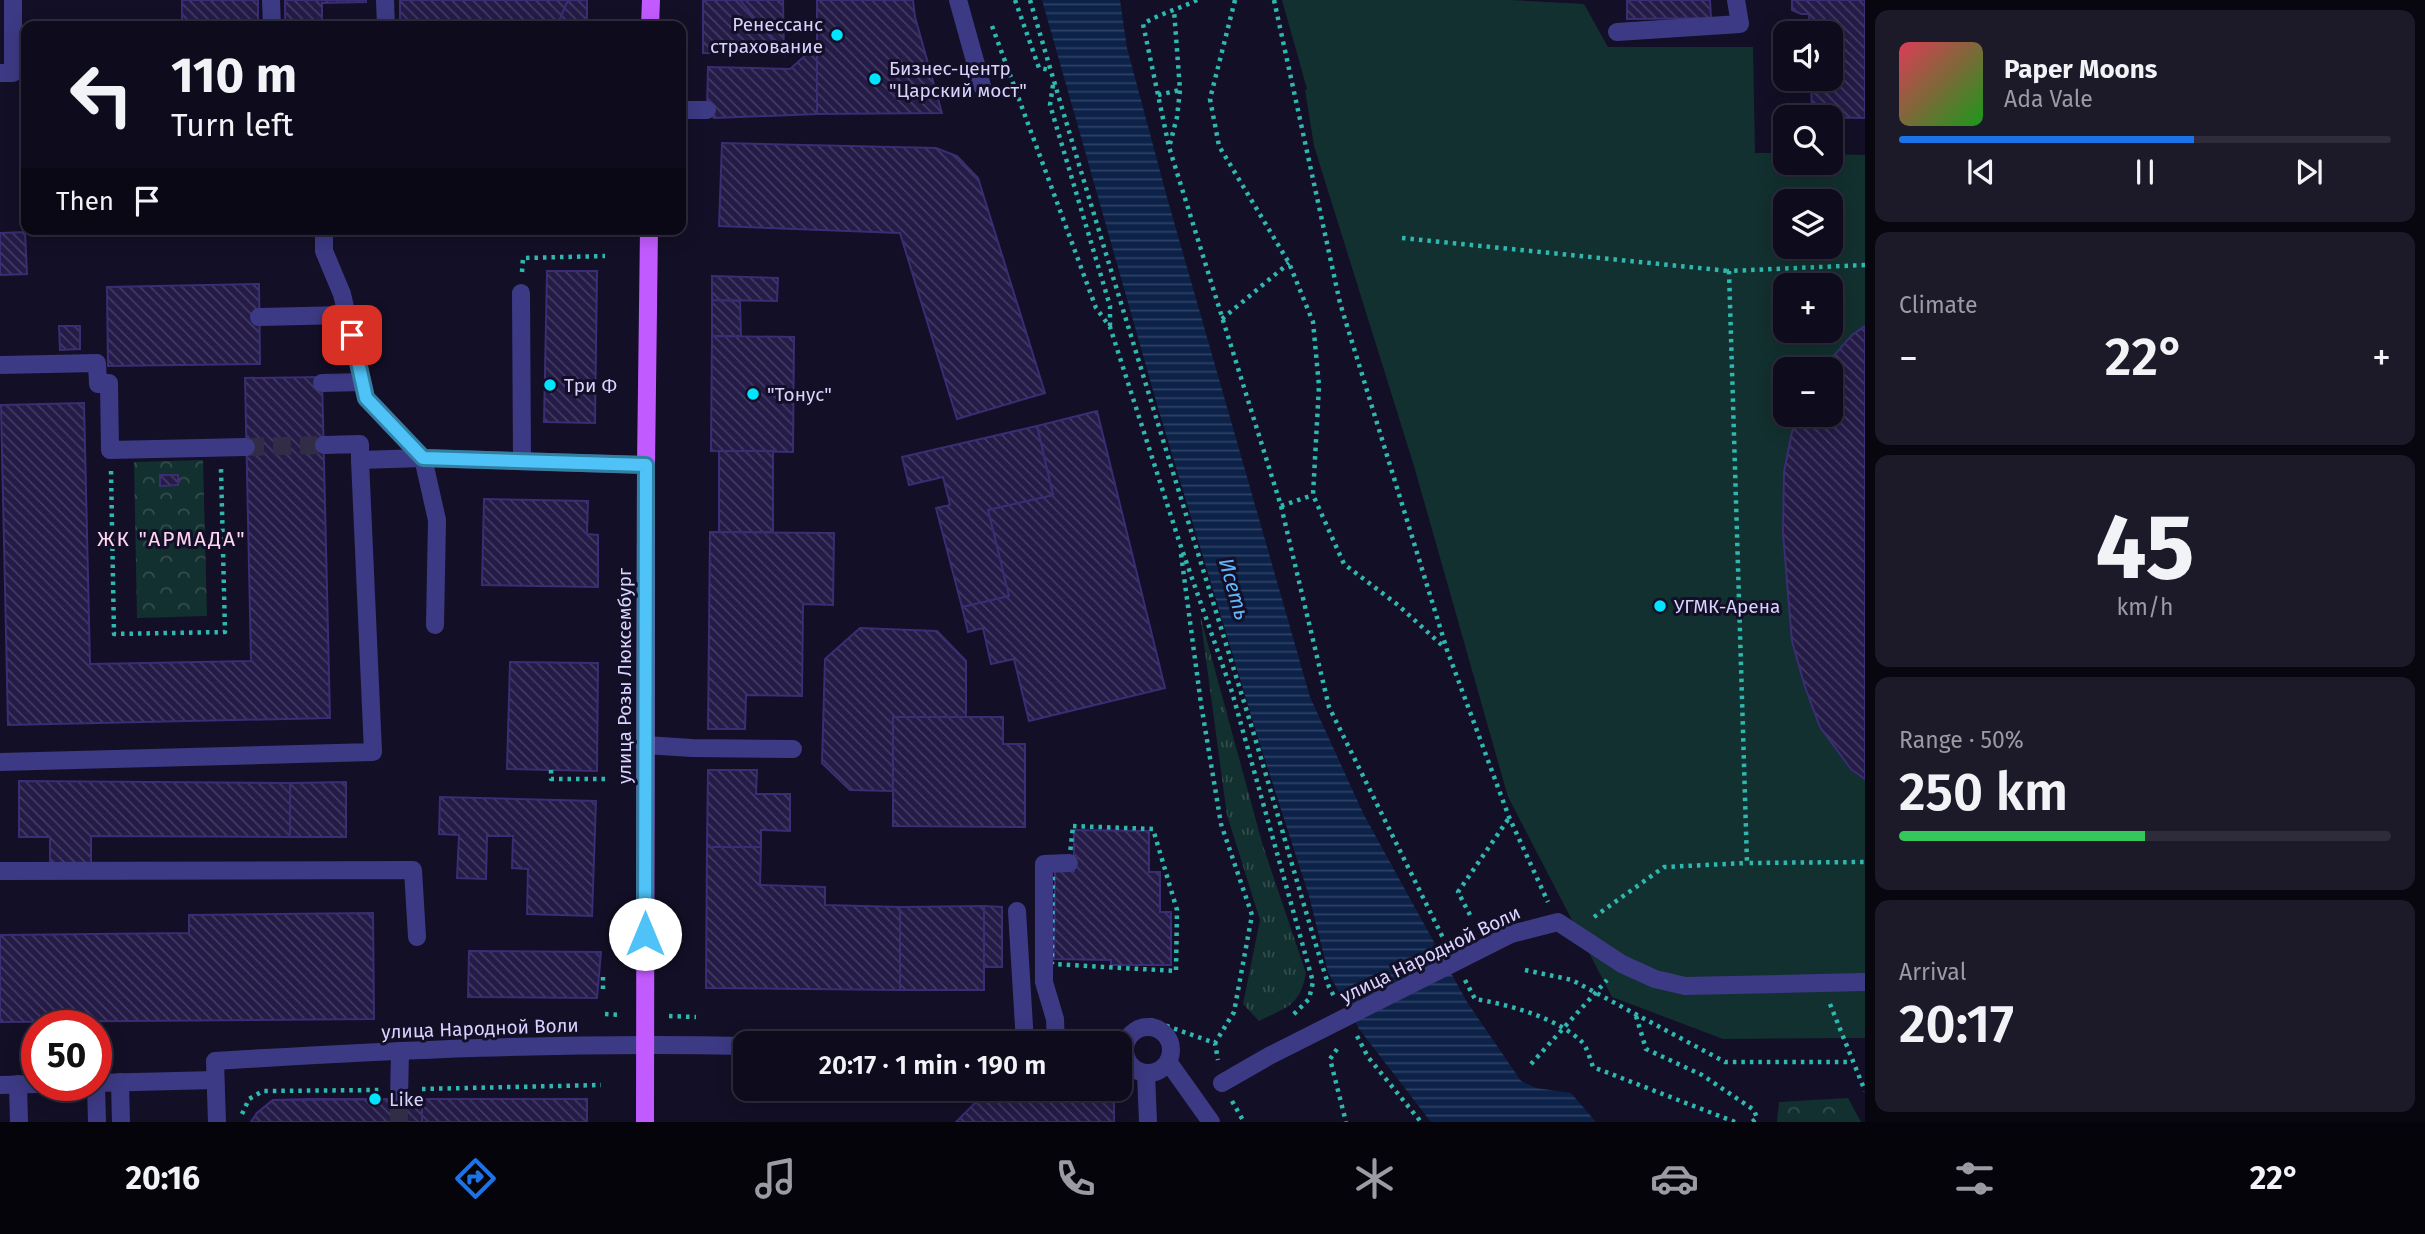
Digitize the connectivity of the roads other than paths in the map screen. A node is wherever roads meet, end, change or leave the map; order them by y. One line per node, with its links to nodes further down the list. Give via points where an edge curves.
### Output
1 (13, 0): 11 (street, via 13,73)
2 (271, 0): 7 (street)
3 (385, 0): 8 (street)
4 (651, 0): 9 (main road)
5 (958, 0): 12 (street)
6 (1737, 0): 10 (street, via 1740,24)
7 (272, 21)
8 (386, 21)
9 (650, 21)
10 (1617, 32)
11 (0, 73)
12 (982, 86)
13 (686, 110): 14 (street)
14 (707, 110)
15 (324, 235): 18 (street, via 324,251)
16 (649, 235): 28 (main road, улица Розы Люксембург)
17 (521, 293): 27 (street)
18 (347, 315): 19 (street); 21 (street)
19 (259, 317)
20 (0, 365): 24 (street, via 97,363 98,384 109,383 110,450)
21 (362, 382): 22 (street); 25 (street, via 366,398)
22 (322, 383)
23 (324, 445): 26 (street, via 360,444)
24 (246, 447)
25 (423, 458): 26 (street); 27 (street); 29 (street, via 437,520)
26 (360, 460): 32 (street, via 373,752)
27 (522, 461): 28 (street)
28 (646, 465): 30 (main road, улица Розы Люксембург)
29 (435, 625)
30 (645, 745): 31 (street); 41 (main road, улица Розы Люксембург)
31 (793, 749)
32 (0, 761)
33 (1069, 863): 39 (street, via 1044,864 1044,982)
34 (0, 871): 36 (street, via 413,870)
35 (1017, 911): 38 (street)
36 (417, 937)
37 (1865, 982): 50 (street, улица Народной Воли, bridge, via 1685,986 1622,964 1558,922 1511,934)
38 (1024, 1031)
39 (1056, 1031)
40 (1132, 1034): 44 (street, via 1149,1027 1161,1031 1172,1051)
41 (645, 1045): 42 (street, улица Народной Воли); 43 (street, улица Народной Воли); 59 (main road, улица Розы Люксембург)
42 (733, 1046)
43 (400, 1051): 47 (street, улица Народной Воли, via 215,1062); 52 (street)
44 (1169, 1063): 46 (street); 61 (street)
45 (1132, 1068): 46 (street)
46 (1146, 1074): 60 (street)
47 (215, 1080): 48 (street); 58 (street)
48 (120, 1082): 49 (street); 57 (street)
49 (112, 1083)
50 (1222, 1083)
51 (9, 1085): 53 (street); 55 (street)
52 (399, 1094)
53 (0, 1100)
54 (96, 1101): 56 (street)
55 (19, 1122)
56 (97, 1122)
57 (121, 1122)
58 (217, 1122)
59 (645, 1122)
60 (1148, 1122)
61 (1211, 1122)

